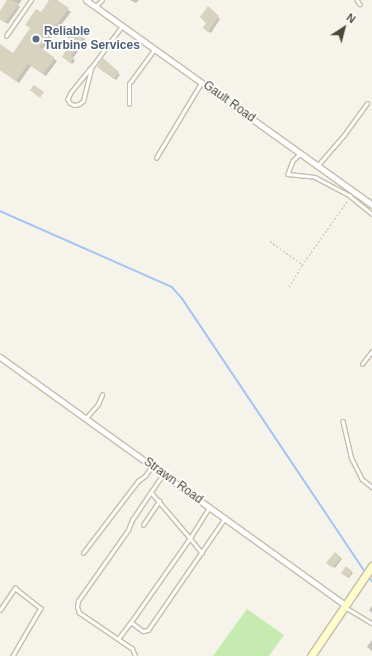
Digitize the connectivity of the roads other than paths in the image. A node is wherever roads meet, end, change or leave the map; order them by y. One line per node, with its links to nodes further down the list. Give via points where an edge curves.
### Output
1 (32, 0): 8 (lane)
2 (86, 0): 6 (street, Gault Road)
3 (102, 0): 6 (lane)
4 (357, 0): 5 (lane)
5 (360, 4)
6 (96, 7): 7 (street, Gault Road)
7 (122, 26): 9 (street, Gault Road); 10 (lane)
8 (6, 36)
9 (155, 49): 11 (street, Gault Road); 13 (lane, via 129,84)
10 (91, 68): 10 (lane, via 83,101 74,105 70,103 68,99 71,93)
11 (201, 82): 14 (street, Gault Road); 15 (lane)
12 (367, 103): 16 (lane)
13 (129, 104)
14 (300, 154): 16 (street, Gault Road); 18 (lane, via 293,161 288,174 315,177 350,196)
15 (156, 158)
16 (317, 166): 17 (street, Gault Road)
17 (372, 205)
18 (372, 214)
19 (372, 351): 21 (lane)
20 (0, 357): 23 (street, Strawn Road)
21 (362, 364)
22 (102, 395): 23 (lane)
23 (86, 419): 25 (street, Strawn Road)
24 (343, 421): 27 (lane, via 351,458 362,479)
25 (152, 466): 26 (street, Strawn Road); 35 (lane)
26 (163, 474): 28 (lane); 30 (street, Strawn Road)
27 (372, 487)
28 (151, 492): 29 (lane); 41 (lane, via 128,530 78,601 79,613)
29 (159, 501): 32 (lane); 33 (lane)
30 (210, 508): 31 (street, Strawn Road); 33 (lane)
31 (225, 518): 34 (lane); 37 (street, Strawn Road)
32 (143, 525)
33 (190, 538): 34 (lane); 39 (lane)
34 (202, 552): 39 (lane, via 148,630 143,631)
35 (84, 553)
36 (372, 566): 37 (main road)
37 (345, 606): 40 (lane); 44 (main road)
38 (0, 610): 42 (lane, via 15,588 41,608)
39 (131, 622): 41 (lane)
40 (372, 623)
41 (118, 639): 43 (lane, via 132,649)
42 (13, 656)
43 (135, 656)
44 (311, 656)

